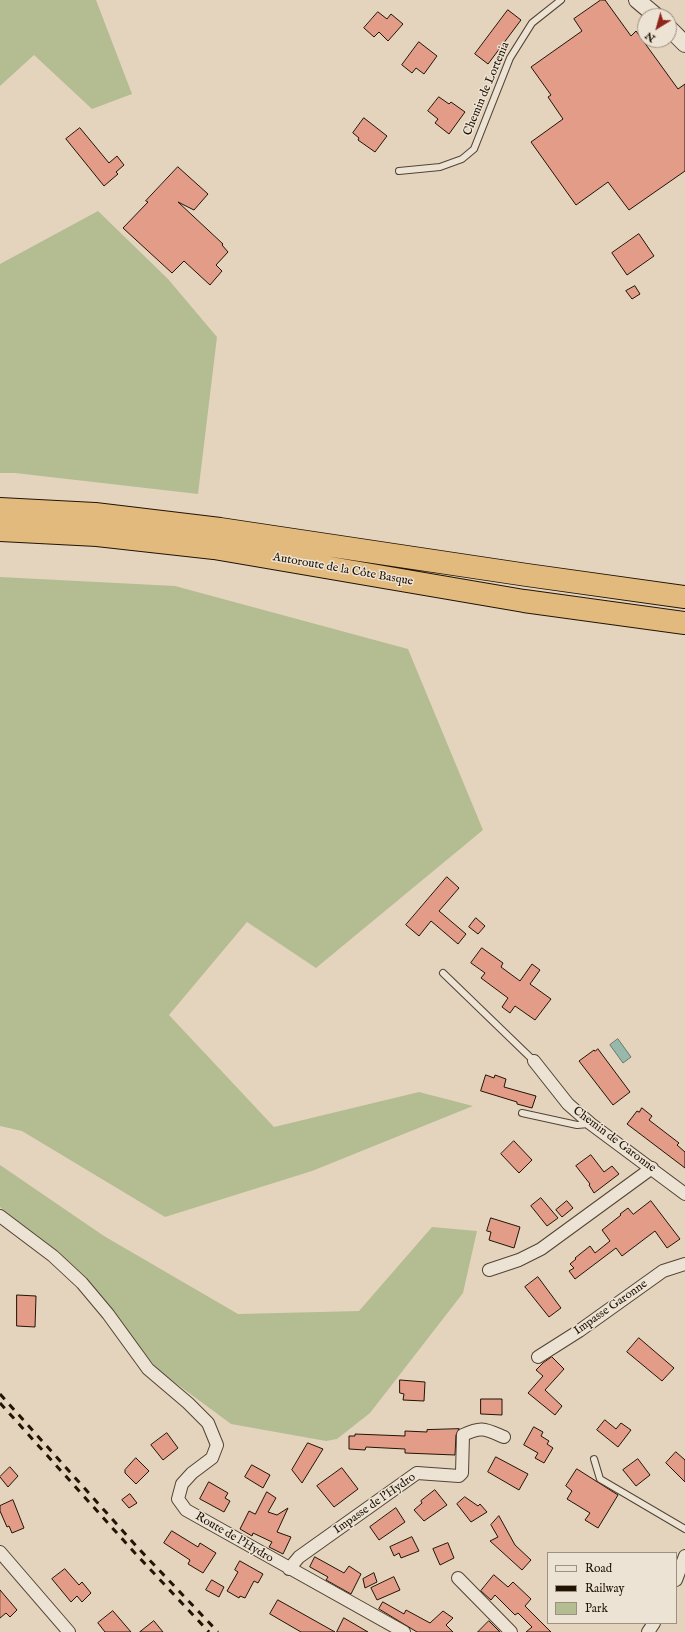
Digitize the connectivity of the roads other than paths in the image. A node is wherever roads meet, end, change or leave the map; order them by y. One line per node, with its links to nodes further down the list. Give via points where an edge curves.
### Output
1 (561, 0): 6 (lane, Chemin de Lortenia, via 532,23 514,51 474,149 462,159 440,167)
2 (637, 0): 3 (street)
3 (646, 8)
4 (677, 36): 5 (street)
5 (685, 44)
6 (399, 171)
7 (0, 509): 9 (highway, Autoroute de la Côte Basque, via 96,514 220,529)
8 (0, 530): 10 (highway, Autoroute de la Côte Basque, via 97,534 214,548 524,601)
9 (685, 597)
10 (685, 623)
11 (443, 973): 12 (lane)
12 (534, 1061): 14 (street, Chemin de Garonne, via 568,1104)
13 (522, 1113): 14 (lane, via 577,1125)
14 (591, 1124): 15 (street, Chemin de Garonne)
15 (652, 1168): 16 (street, Chemin de Garonne); 19 (street, via 541,1249)
16 (685, 1194)
17 (0, 1216): 26 (street, Route de l'Hydro, via 53,1256 82,1282 148,1369 208,1423 217,1445 212,1458 182,1484 178,1499 186,1510)
18 (685, 1264): 20 (street, Impasse Garonne, via 663,1271)
19 (489, 1270)
20 (538, 1357)
21 (504, 1437): 26 (street, Impasse de l'Hydro, via 476,1429 463,1435 462,1473 459,1476 417,1473 299,1557)
22 (594, 1459): 23 (lane, via 600,1479)
23 (685, 1529)
24 (0, 1552): 29 (street)
25 (685, 1556): 27 (street)
26 (289, 1569): 30 (street, Route de l'Hydro)
27 (677, 1577)
28 (458, 1578): 31 (street)
29 (69, 1632)
30 (404, 1632)
31 (511, 1632)

